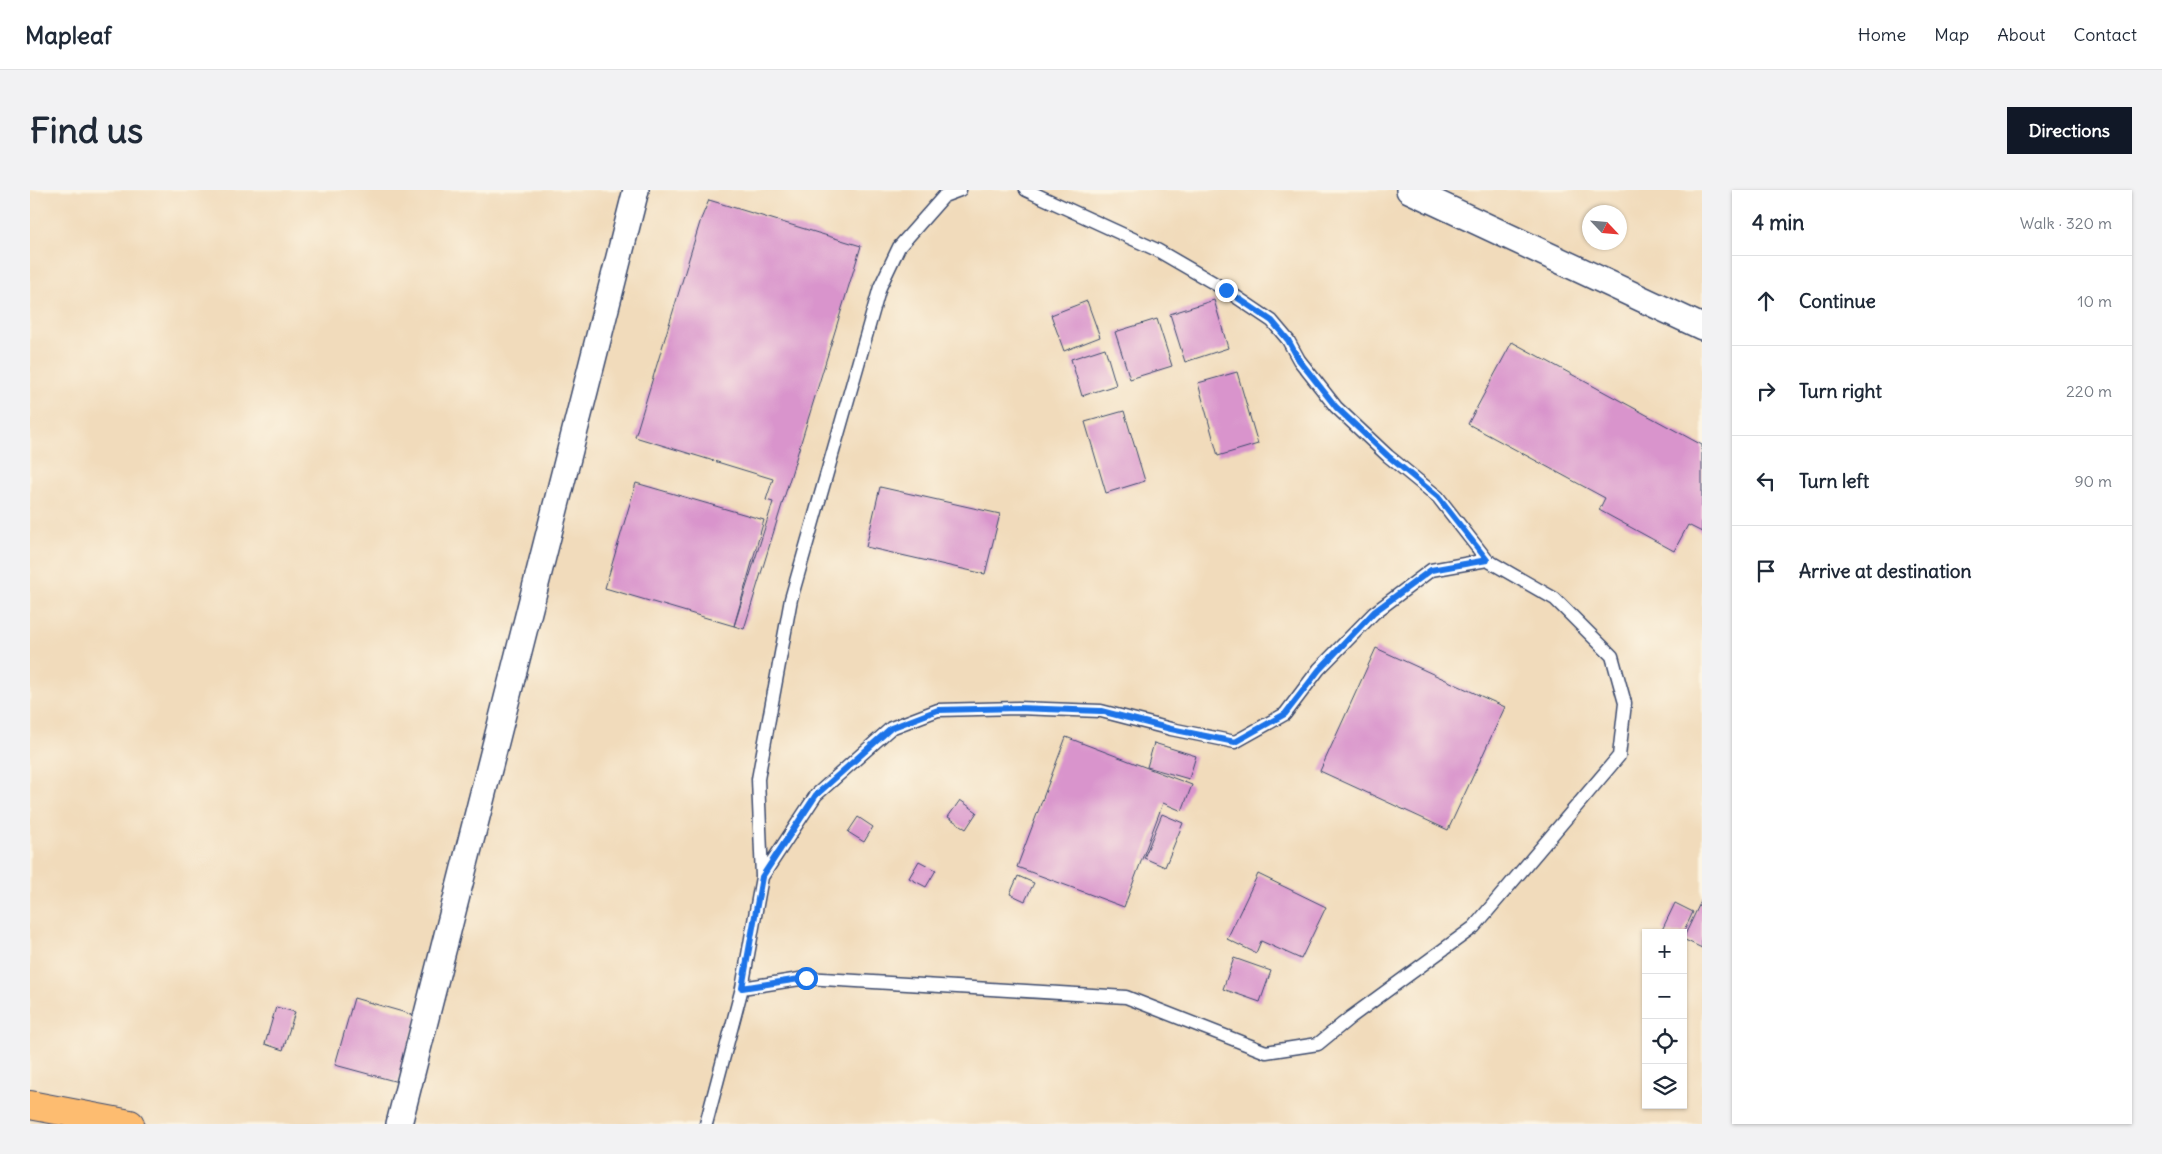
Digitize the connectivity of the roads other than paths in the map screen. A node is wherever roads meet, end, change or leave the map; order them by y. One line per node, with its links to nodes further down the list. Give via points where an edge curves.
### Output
1 (636, 190): 11 (street)
2 (960, 190): 7 (lane, via 944,196 899,247 877,296 791,599 758,779)
3 (1026, 190): 6 (lane, via 1157,250 1272,321 1336,407 1438,497)
4 (1409, 190): 5 (street)
5 (1702, 327)
6 (1487, 560): 7 (lane, via 1431,570 1374,612 1319,670 1285,714 1235,742 1101,711 938,710 891,728 816,795); 8 (lane, via 1555,599 1612,656 1625,703 1619,756 1474,927 1318,1044 1266,1052 1126,997 806,978)
7 (762, 877): 8 (lane)
8 (742, 988): 12 (lane)
9 (30, 1105): 10 (highway)
10 (130, 1124)
11 (399, 1124)
12 (706, 1124)

